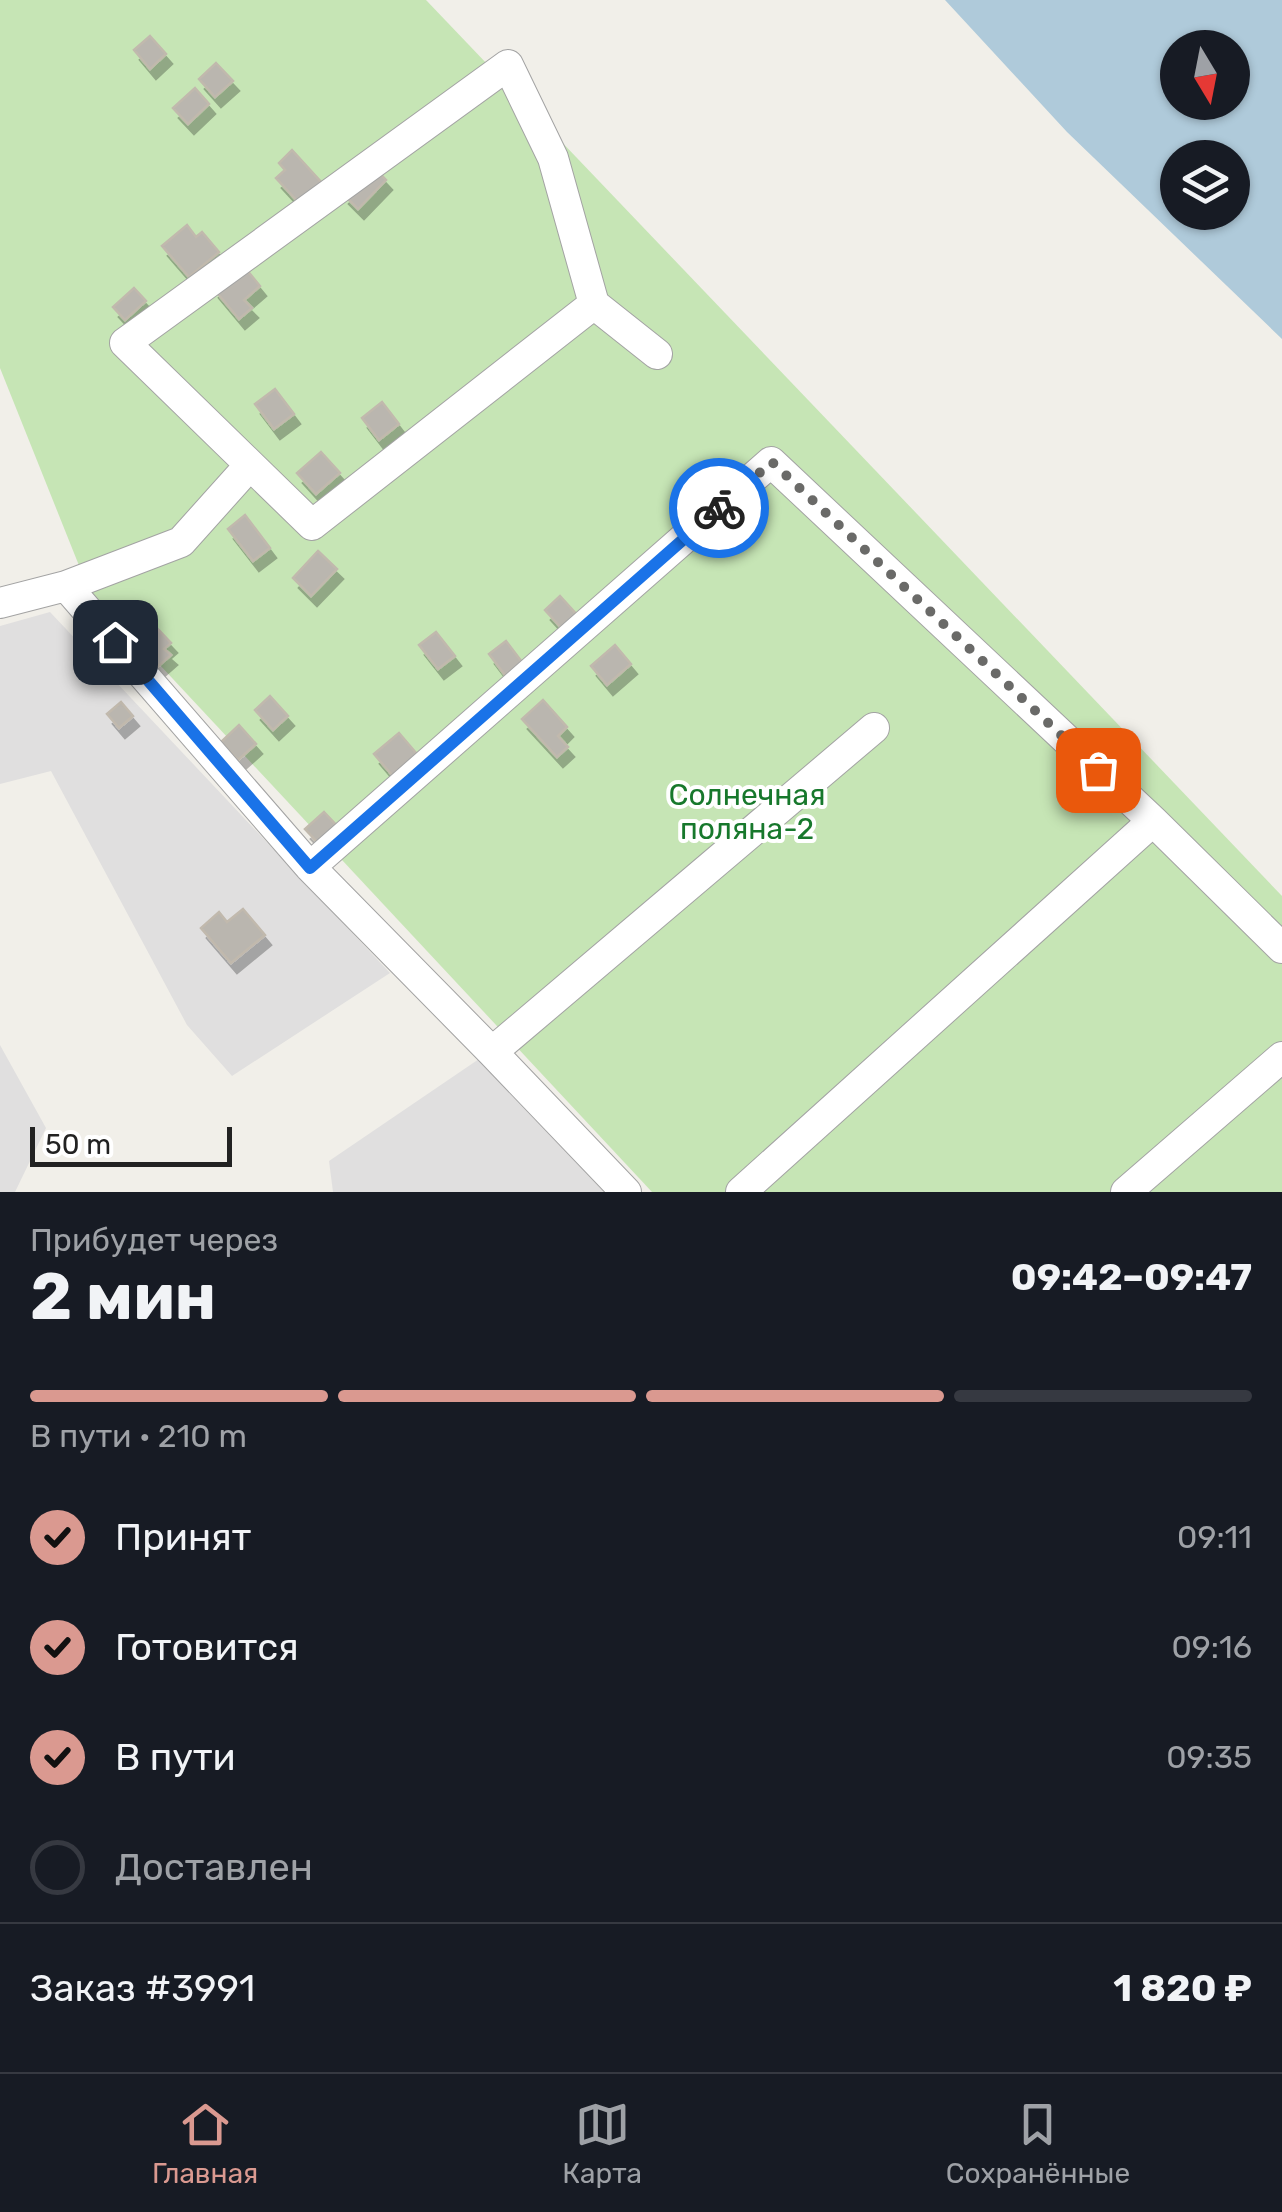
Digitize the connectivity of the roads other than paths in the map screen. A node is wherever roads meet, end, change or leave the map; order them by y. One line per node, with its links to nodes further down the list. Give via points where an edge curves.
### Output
1 (594, 304): 2 (street); 3 (street, via 312,525); 3 (street, via 553,158 508,65 124,342)
2 (656, 354)
3 (250, 465): 4 (street, via 181,542)
4 (66, 586): 5 (street); 8 (street)
5 (0, 603)
6 (874, 728): 10 (street)
7 (1153, 821): 8 (street, via 772,462); 9 (street); 13 (street)
8 (310, 868): 10 (street)
9 (1282, 948)
10 (492, 1052): 12 (street)
11 (1282, 1057): 14 (street)
12 (626, 1192)
13 (741, 1192)
14 (1126, 1192)

